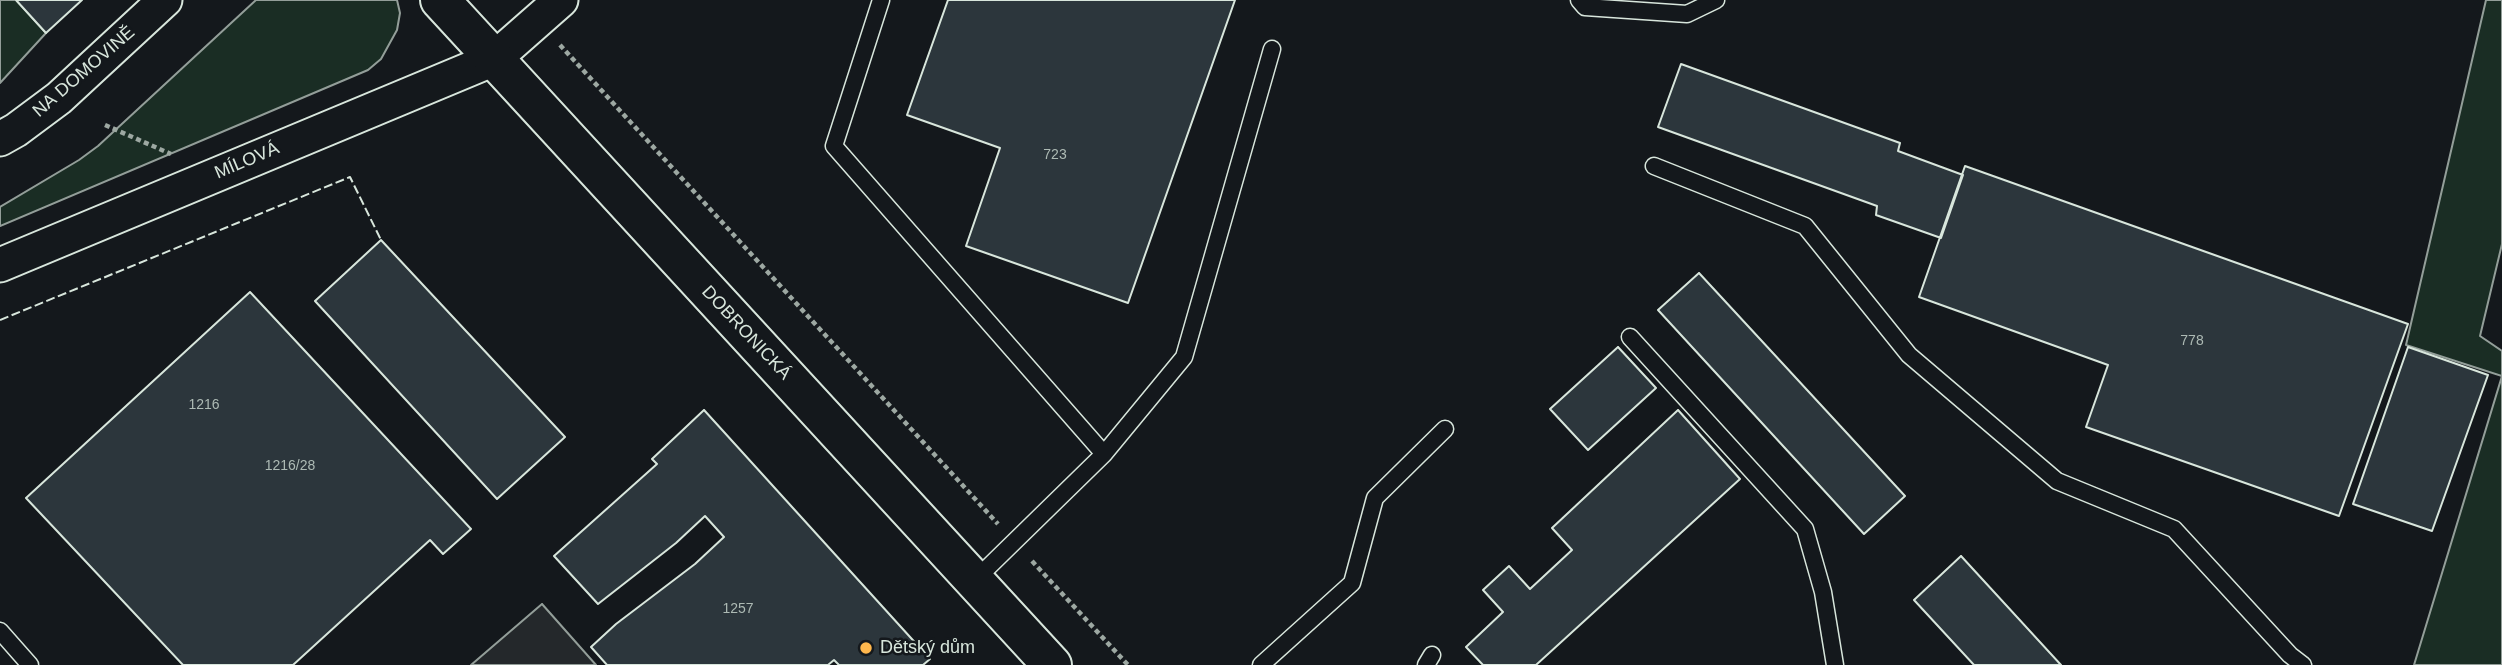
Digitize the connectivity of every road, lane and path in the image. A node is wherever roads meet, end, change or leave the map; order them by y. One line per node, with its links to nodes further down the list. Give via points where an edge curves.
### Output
1 (165, 0): 10 (street, NA DOMOVINĚ, via 59,98)
2 (440, 0): 8 (street, DOBRONICKÁ)
3 (881, 0): 16 (lane, via 834,146)
4 (1578, 0): 5 (lane, via 1585,7 1687,14)
5 (1716, 0)
6 (549, 10): 8 (street, MÍLOVÁ); 17 (path)
7 (1272, 49): 16 (lane, via 1184,357)
8 (494, 59): 12 (street, MÍLOVÁ); 18 (street, DOBRONICKÁ)
9 (105, 125): 12 (path)
10 (0, 139)
11 (1654, 166): 25 (lane, via 1805,226 1909,355 2057,481 2174,529)
12 (217, 174): 13 (street, MÍLOVÁ)
13 (0, 265)
14 (1630, 337): 24 (lane, via 1805,529 1823,592)
15 (1445, 429): 23 (lane, via 1375,498 1352,583)
16 (1104, 454): 17 (lane)
17 (1015, 542): 18 (lane); 22 (path)
18 (974, 581): 21 (street, DOBRONICKÁ)
19 (0, 631): 20 (lane)
20 (30, 665)
21 (1052, 665)
22 (1128, 665)
23 (1261, 665)
24 (1835, 665)
25 (2303, 665)

